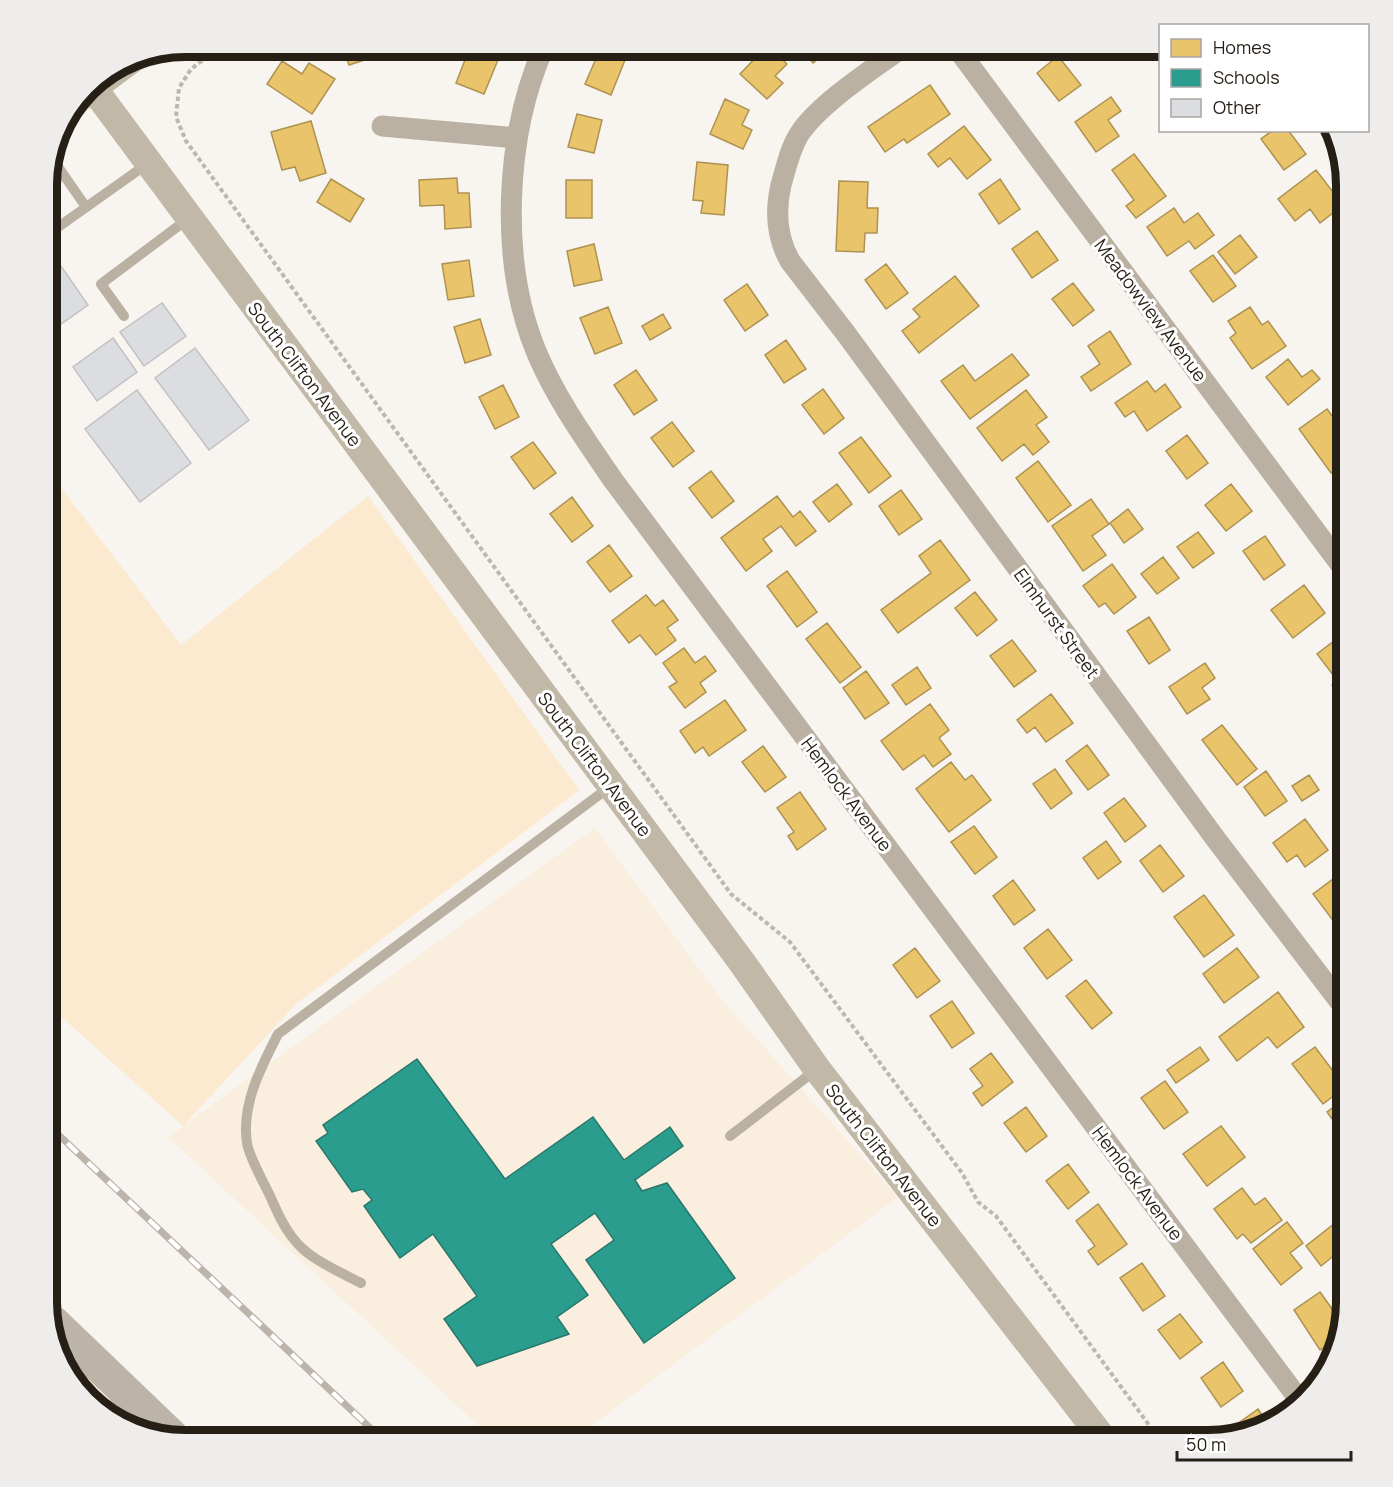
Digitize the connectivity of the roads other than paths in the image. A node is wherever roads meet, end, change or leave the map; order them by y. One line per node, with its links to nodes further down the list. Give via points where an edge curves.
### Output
1 (540, 57): 6 (street, Hemlock Avenue)
2 (890, 57): 15 (street, Elmhurst Street, via 823,108 801,133 779,192 779,230 784,250 1209,830)
3 (963, 57): 13 (street, Meadowview Avenue)
4 (93, 96): 7 (street, South Clifton Avenue)
5 (382, 126): 6 (street)
6 (517, 138): 20 (street, Hemlock Avenue, via 511,199 519,290 535,349 574,423)
7 (148, 163): 9 (lane); 10 (street, South Clifton Avenue)
8 (58, 167): 9 (lane)
9 (86, 207): 11 (lane)
10 (189, 217): 12 (lane, via 101,284); 14 (street, South Clifton Avenue)
11 (57, 228)
12 (124, 316)
13 (1336, 557)
14 (611, 786): 16 (street, South Clifton Avenue); 18 (lane, via 278,1034 262,1064 247,1109 247,1145 285,1228 297,1244 309,1255)
15 (1336, 996)
16 (818, 1069): 17 (lane); 22 (street, South Clifton Avenue)
17 (730, 1136)
18 (361, 1283)
19 (59, 1328): 21 (main road)
20 (1296, 1395)
21 (164, 1428)
22 (1096, 1430)

